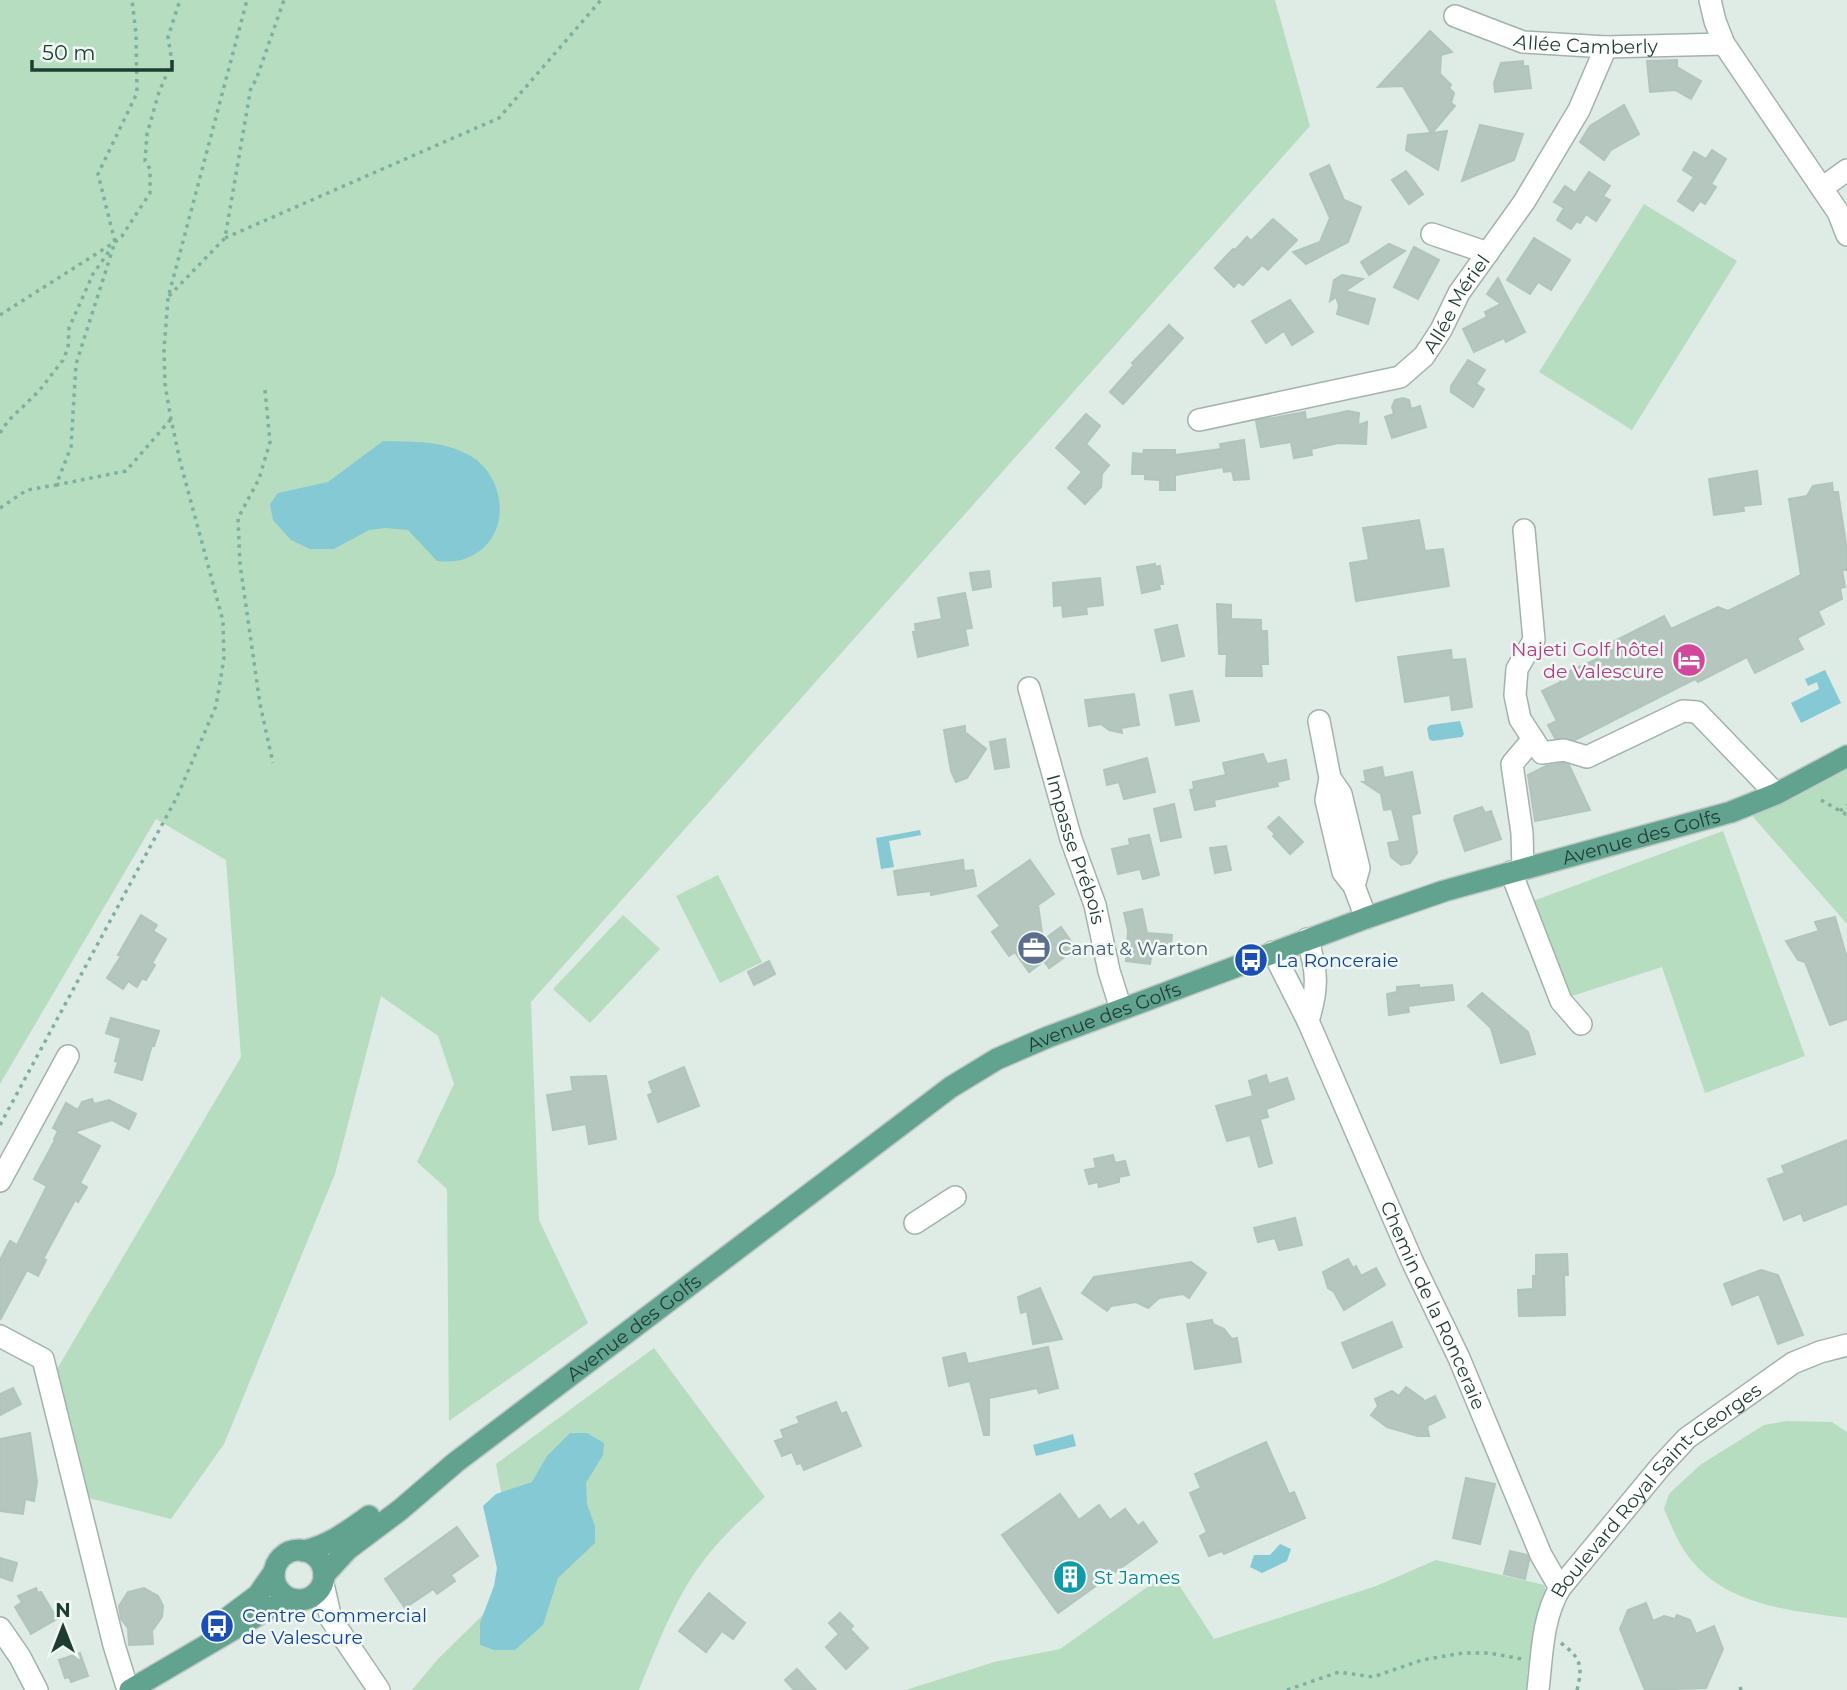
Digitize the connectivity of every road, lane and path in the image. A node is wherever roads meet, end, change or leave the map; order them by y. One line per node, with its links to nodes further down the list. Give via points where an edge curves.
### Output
1 (132, 0): 15 (path, via 137,93 98,174)
2 (180, 0): 15 (path, via 168,37 172,62 147,134 150,193)
3 (247, 0): 17 (path)
4 (284, 0): 14 (path, via 251,87)
5 (601, 0): 14 (path, via 499,118)
6 (1710, 0): 8 (street)
7 (1455, 16): 9 (street, Allée Camberly, via 1523,42)
8 (1724, 44): 9 (street, Allée Camberly); 11 (street)
9 (1606, 47): 16 (street, Allée Mériel, via 1579,110)
10 (1847, 170): 11 (street)
11 (1822, 187): 13 (street)
12 (1432, 234): 16 (street)
13 (1847, 235)
14 (225, 238): 17 (path)
15 (115, 242): 18 (path); 22 (path, via 93,274 69,328 62,360); 23 (path, via 76,364 71,447)
16 (1488, 253): 21 (street, Allée Mériel, via 1459,293 1424,356 1400,377)
17 (167, 298): 20 (path, via 165,384)
18 (0, 315)
19 (265, 390): 30 (path, via 270,442 259,479 238,517 242,576)
20 (171, 419): 23 (path, via 127,471); 44 (path, via 223,621 224,658 216,706 177,797)
21 (1199, 420)
22 (0, 433)
23 (55, 485): 24 (path, via 27,490)
24 (0, 508)
25 (1524, 530): 28 (street, via 1534,640 1517,669 1516,695 1520,719)
26 (1029, 688): 40 (street, Impasse Prébois, via 1071,839 1095,905)
27 (1319, 722): 37 (street, via 1330,778 1341,794 1359,868 1354,886)
28 (1533, 738): 31 (street, via 1542,753 1563,750 1587,757 1683,711 1697,712); 36 (street, via 1512,764 1522,833)
29 (1847, 756): 31 (main road, Avenue des Golfs)
30 (272, 762)
31 (1776, 794): 36 (main road, Avenue des Golfs, via 1731,812)
32 (1821, 800): 34 (path)
33 (1847, 805): 34 (path)
34 (1840, 811): 35 (path)
35 (1847, 815)
36 (1517, 871): 37 (main road, Avenue des Golfs); 42 (street, via 1561,1001)
37 (1366, 918): 38 (main road, Avenue des Golfs)
38 (1307, 939): 39 (main road, Avenue des Golfs); 41 (street, via 1316,965 1316,996)
39 (1273, 952): 40 (main road, Avenue des Golfs); 41 (street, Chemin de la Ronceraie)
40 (1121, 1009): 50 (main road, Avenue des Golfs, via 997,1059 951,1087)
41 (1308, 1021): 54 (street, Chemin de la Ronceraie, via 1459,1358 1541,1555)
42 (1581, 1024)
43 (68, 1056): 45 (street)
44 (0, 1125)
45 (0, 1181)
46 (955, 1196): 47 (street)
47 (915, 1223)
48 (0, 1336): 60 (street, via 44,1359 114,1645)
49 (1847, 1345): 54 (street, Boulevard Royal Saint-Georges, via 1793,1363 1687,1438)
50 (456, 1462): 51 (main road, Avenue des Golfs, via 336,1539); 53 (main road, Avenue des Golfs, via 348,1549)
51 (304, 1551): 52 (main road, via 281,1558); 53 (main road, via 319,1560)
52 (274, 1572): 55 (main road, via 277,1587 288,1598); 60 (main road, via 258,1595)
53 (323, 1580): 55 (main road, via 318,1592); 56 (street)
54 (1560, 1588): 64 (street, Boulevard Royal Saint-Georges, via 1547,1616)
55 (300, 1600): 56 (street); 60 (main road, via 270,1608)
56 (331, 1619): 62 (street)
57 (0, 1628): 61 (street)
58 (1553, 1646): 65 (path, via 1562,1643 1576,1655 1580,1665)
59 (1526, 1659): 63 (path, via 1464,1653 1422,1660 1373,1677 1339,1672)
60 (134, 1687)
61 (37, 1690)
62 (379, 1690)
63 (1287, 1690)
64 (1538, 1690)
65 (1577, 1690)

